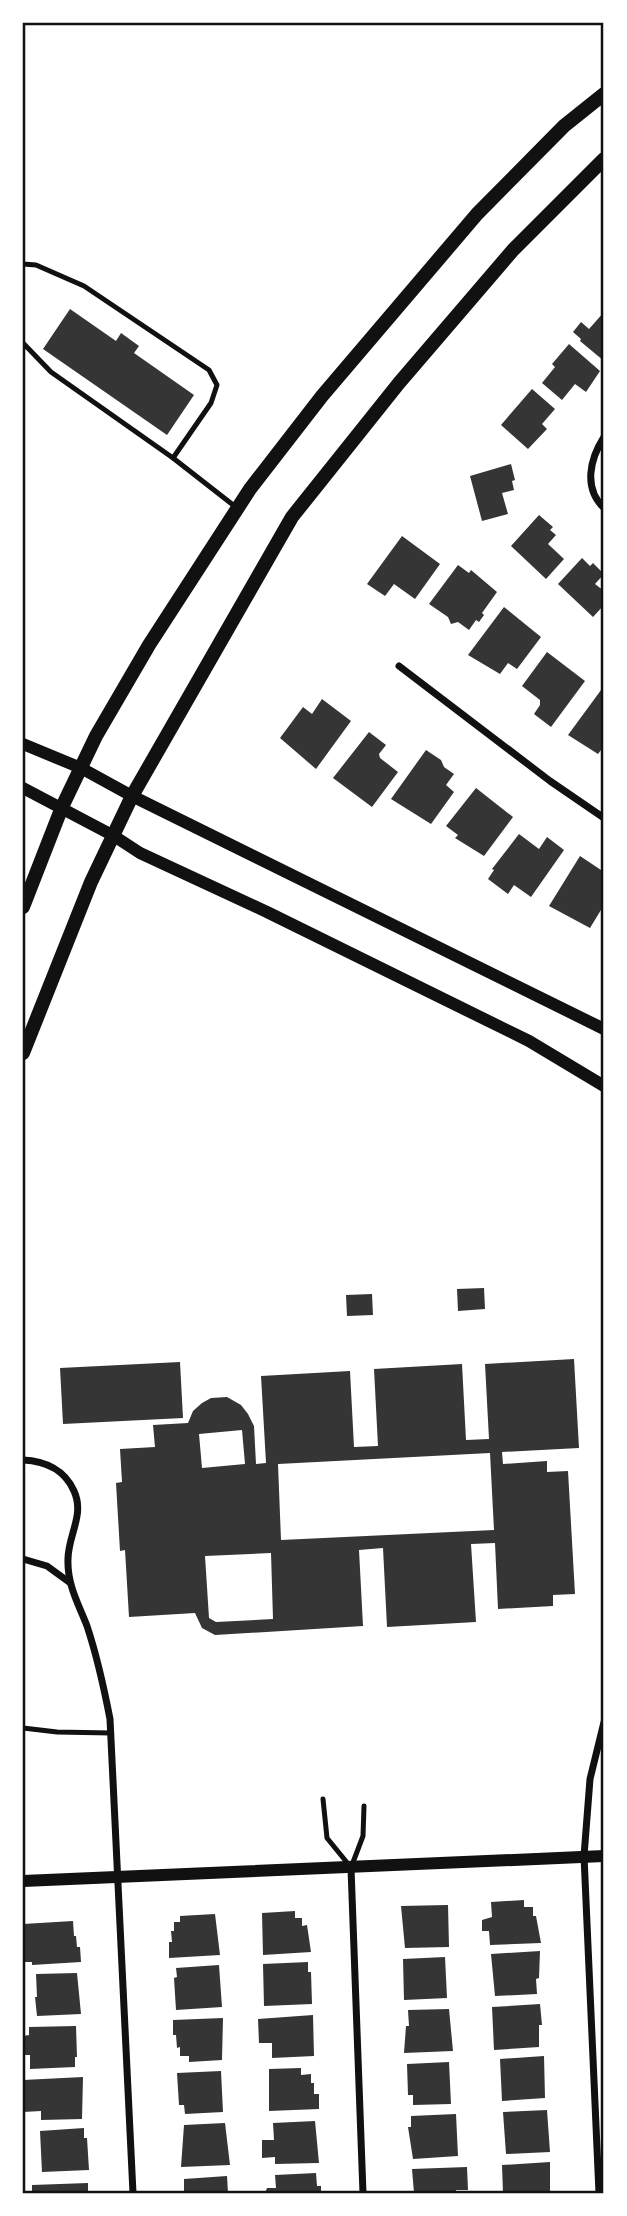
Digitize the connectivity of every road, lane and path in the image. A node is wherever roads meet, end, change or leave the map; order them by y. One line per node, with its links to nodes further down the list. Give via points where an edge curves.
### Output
1 (604, 94): 7 (main road, via 564,126 477,214 322,396)
2 (604, 159): 13 (main road, via 513,250 292,517)
3 (23, 264): 6 (lane, via 84,286 209,370 217,385 211,403)
4 (23, 343): 6 (lane, via 51,372)
5 (604, 437): 8 (street, via 594,453 590,480)
6 (173, 458): 7 (lane)
7 (237, 508): 11 (main road, via 149,645)
8 (604, 508)
9 (399, 666): 15 (street)
10 (23, 744): 11 (street)
11 (81, 768): 13 (street); 14 (main road)
12 (23, 788): 14 (street)
13 (132, 796): 16 (main road); 18 (street)
14 (62, 807): 16 (street); 17 (main road)
15 (604, 818)
16 (114, 836): 19 (main road, via 91,881); 20 (street, via 140,853 528,1041)
17 (23, 907)
18 (604, 1029)
19 (23, 1053)
20 (604, 1086)
21 (23, 1460): 23 (street, via 55,1468 75,1493 78,1509 67,1556)
22 (23, 1559): 23 (street, via 47,1566)
23 (69, 1582): 26 (street, via 102,1679)
24 (604, 1722): 29 (street, via 590,1779)
25 (23, 1728): 26 (lane)
26 (111, 1733): 32 (street)
27 (323, 1798): 31 (lane, via 327,1838)
28 (365, 1806): 31 (lane, via 363,1836)
29 (584, 1856): 30 (street); 31 (street); 36 (street)
30 (604, 1856)
31 (351, 1868): 32 (street); 35 (street)
32 (117, 1878): 33 (street); 34 (street)
33 (23, 1881)
34 (133, 2193)
35 (363, 2193)
36 (598, 2193)

